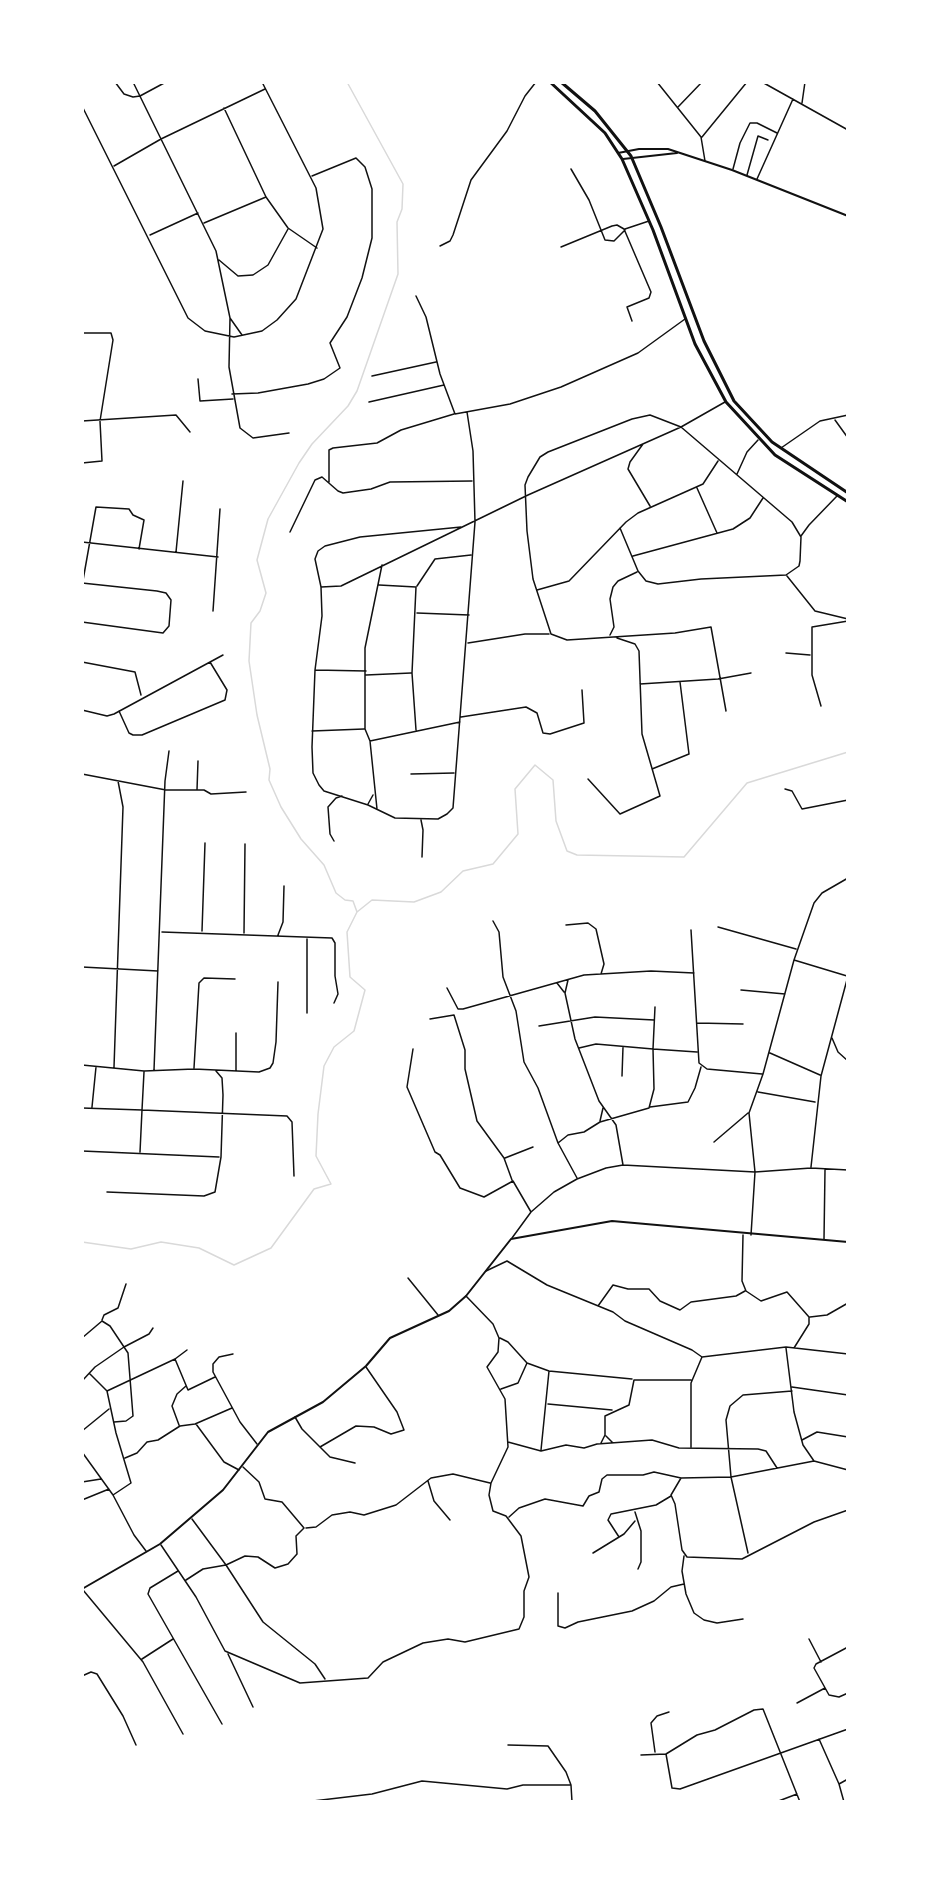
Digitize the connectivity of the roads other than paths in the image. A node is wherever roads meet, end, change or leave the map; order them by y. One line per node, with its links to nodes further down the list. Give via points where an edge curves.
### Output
1 (115, 82): 14 (street, via 124,94)
2 (133, 82): 14 (street)
3 (166, 82): 14 (street)
4 (262, 82): 13 (street)
5 (536, 82): 46 (street, via 471,180 453,235)
6 (550, 82): 26 (main road, via 598,126)
7 (561, 82): 25 (main road, via 595,111)
8 (657, 82): 18 (street)
9 (702, 82): 18 (street)
10 (747, 82): 22 (street)
11 (762, 82): 15 (street)
12 (805, 82): 16 (street)
13 (265, 89): 19 (street); 34 (street)
14 (140, 96): 23 (street)
15 (793, 98): 16 (street); 21 (street)
16 (802, 104): 20 (street)
17 (82, 106): 31 (street)
18 (678, 107): 22 (street)
19 (224, 108): 23 (street); 37 (street)
20 (848, 130)
21 (777, 133): 33 (street, via 750,123); 36 (street)
22 (701, 137): 30 (street)
23 (161, 139): 31 (street); 38 (street)
24 (768, 140): 35 (street, via 758,136)
25 (626, 150): 26 (street); 27 (street, via 655,147); 28 (main road)
26 (618, 153): 29 (main road)
27 (677, 153): 28 (street); 30 (street)
28 (631, 156): 29 (street); 77 (main road, via 728,392)
29 (622, 159): 40 (main road)
30 (705, 161): 33 (street)
31 (113, 166): 45 (street)
32 (572, 169): 44 (street)
33 (732, 170): 35 (street)
34 (311, 176): 48 (street, via 323,221); 61 (street, via 357,158 365,167 372,189 372,238 362,278 347,317 330,343 340,368 308,384)
35 (747, 176): 36 (street)
36 (756, 180): 39 (street)
37 (266, 196): 41 (street); 42 (street)
38 (198, 212): 41 (street); 45 (street)
39 (848, 216)
40 (649, 221): 43 (street); 52 (main road)
41 (204, 224): 49 (street)
42 (288, 228): 48 (street); 49 (street, via 268,265 253,275 238,276)
43 (625, 230): 44 (street, via 617,225); 44 (street, via 607,242); 53 (street, via 651,292 649,298 627,307)
44 (601, 231): 47 (street)
45 (149, 235): 56 (street, via 188,318 205,331)
46 (440, 246)
47 (561, 247)
48 (318, 248): 55 (street, via 296,299 273,324)
49 (219, 260): 51 (street)
50 (416, 296): 57 (street, via 426,317)
51 (230, 318): 55 (street); 56 (street)
52 (686, 318): 64 (main road, via 702,361); 65 (street, via 631,357 561,387 510,404)
53 (632, 321)
54 (82, 333): 70 (street, via 111,333 113,340)
55 (242, 336): 56 (street)
56 (228, 338): 61 (street)
57 (437, 362): 58 (street); 60 (street)
58 (372, 376)
59 (198, 379): 62 (street, via 200,401)
60 (444, 385): 63 (street); 66 (street)
61 (232, 394): 62 (street)
62 (233, 399): 73 (street, via 237,420 246,434 254,438)
63 (369, 402)
64 (726, 402): 71 (street); 75 (main road)
65 (467, 412): 66 (street); 81 (street, via 473,443)
66 (455, 414): 83 (street, via 401,430 377,442 329,450)
67 (848, 415): 68 (street)
68 (834, 419): 74 (street); 77 (street, via 820,421)
69 (82, 421): 70 (street)
70 (100, 421): 72 (street, via 176,415); 79 (street, via 102,461)
71 (681, 427): 76 (street); 78 (street); 86 (street, via 650,415 639,416 548,452 528,477)
72 (190, 432)
73 (289, 433)
74 (848, 438)
75 (758, 440): 80 (street); 87 (main road)
76 (644, 443): 86 (street); 90 (street, via 628,469)
77 (781, 448): 85 (main road)
78 (718, 461): 80 (street); 84 (street)
79 (82, 463)
80 (736, 475): 88 (street)
81 (473, 481): 83 (street, via 390,482 343,492); 92 (street)
82 (183, 482): 101 (street)
83 (330, 482): 95 (street, via 322,477 315,480)
84 (697, 488): 90 (street); 96 (street)
85 (848, 492)
86 (528, 495): 92 (street); 112 (street, via 527,531)
87 (837, 496): 89 (main road); 97 (street)
88 (764, 497): 96 (street, via 745,522); 97 (street, via 791,520)
89 (848, 502)
90 (651, 507): 94 (street)
91 (220, 509): 104 (street)
92 (475, 522): 93 (street); 102 (street)
93 (463, 526): 105 (street, via 419,550); 110 (street, via 360,537 325,546 315,559)
94 (620, 528): 103 (street); 112 (street, via 569,581)
95 (290, 531)
96 (717, 533): 103 (street)
97 (801, 537): 107 (street, via 800,564)
98 (82, 542): 99 (street)
99 (89, 543): 100 (street); 100 (street, via 94,510 106,506 129,509 144,520); 108 (street)
100 (138, 549): 101 (street)
101 (176, 553): 104 (street)
102 (473, 555): 111 (street, via 435,559); 115 (street)
103 (632, 556): 106 (street)
104 (218, 557): 113 (street)
105 (382, 564): 109 (street); 110 (street, via 341,586)
106 (638, 571): 107 (street, via 646,581 658,584); 119 (street, via 613,587 610,599 614,627)
107 (786, 575): 116 (street, via 815,611)
108 (83, 584): 117 (street, via 157,591 166,593 171,600 169,626 163,633)
109 (378, 585): 111 (street); 128 (street, via 365,648)
110 (321, 587): 127 (street, via 322,616)
111 (416, 587): 114 (street)
112 (537, 590): 118 (street)
113 (213, 611)
114 (416, 613): 115 (street); 129 (street)
115 (469, 615): 121 (street)
116 (848, 620): 124 (street, via 813,626)
117 (82, 622)
118 (550, 634): 119 (street, via 567,640); 121 (street)
119 (609, 637): 120 (street)
120 (616, 637): 132 (street, via 711,627); 134 (street, via 638,648)
121 (467, 644): 141 (street)
122 (786, 653): 124 (street)
123 (224, 655): 126 (street)
124 (811, 656): 137 (street)
125 (82, 662): 136 (street, via 135,672)
126 (210, 662): 136 (street); 139 (street, via 227,690 225,700 142,735 129,733)
127 (315, 670): 128 (street); 145 (street)
128 (366, 671): 131 (street)
129 (412, 673): 131 (street); 144 (street)
130 (751, 673): 132 (street)
131 (366, 675): 143 (street)
132 (718, 679): 133 (street); 140 (street)
133 (680, 682): 134 (street); 149 (street, via 689,753)
134 (639, 684): 149 (street, via 642,734)
135 (582, 690): 141 (street, via 584,723 550,734 543,733 537,713 526,707)
136 (141, 696): 139 (street)
137 (820, 706)
138 (82, 710): 139 (street, via 107,716)
139 (118, 711)
140 (726, 711)
141 (460, 717): 142 (street)
142 (460, 722): 144 (street); 150 (street)
143 (365, 729): 145 (street); 146 (street)
144 (416, 730): 146 (street)
145 (312, 731): 160 (street, via 313,773 324,791)
146 (370, 741): 159 (street)
147 (169, 751): 156 (street)
148 (198, 761): 157 (street)
149 (652, 770): 153 (street, via 660,796 624,813 616,811)
150 (455, 773): 152 (street); 164 (street, via 453,808 438,819)
151 (82, 774): 154 (street)
152 (411, 774)
153 (588, 779)
154 (117, 781): 156 (street); 183 (street, via 123,807)
155 (785, 789): 161 (street, via 792,791 802,808)
156 (166, 790): 157 (street); 175 (street)
157 (196, 791): 158 (street)
158 (246, 792)
159 (374, 794): 162 (street); 163 (street)
160 (343, 796): 162 (street); 165 (street, via 328,807)
161 (848, 800)
162 (368, 805): 163 (street)
163 (377, 810): 164 (street, via 395,818)
164 (420, 819): 168 (street)
165 (334, 841)
166 (205, 843): 176 (street)
167 (245, 844): 177 (street)
168 (422, 857)
169 (848, 878): 180 (street, via 822,893 814,903)
170 (284, 886): 178 (street, via 283,922)
171 (493, 921): 196 (street, via 499,932 500,964)
172 (566, 925): 186 (street, via 588,923 596,929 604,964)
173 (718, 927): 180 (street)
174 (691, 930): 185 (street)
175 (162, 932): 176 (street); 184 (street)
176 (201, 932): 177 (street)
177 (244, 934): 178 (street)
178 (278, 936): 179 (street)
179 (307, 938): 197 (street, via 334,940 338,994); 200 (street)
180 (797, 950): 181 (street)
181 (794, 960): 187 (street); 195 (street)
182 (82, 967): 183 (street)
183 (118, 968): 184 (street); 219 (street)
184 (159, 971): 222 (street)
185 (694, 973): 186 (street); 205 (street)
186 (601, 975): 189 (street)
187 (847, 976): 209 (street)
188 (235, 979): 221 (street, via 204,978 199,983)
189 (569, 979): 191 (street); 194 (street)
190 (278, 982): 225 (street, via 273,1063 264,1071)
191 (557, 983): 194 (street); 196 (street)
192 (447, 988): 199 (street)
193 (741, 990): 195 (street)
194 (565, 993): 203 (street)
195 (785, 994): 215 (street)
196 (510, 995): 199 (street); 241 (street, via 522,1056)
197 (334, 1003)
198 (655, 1007): 204 (street)
199 (458, 1009): 201 (street)
200 (307, 1013)
201 (454, 1015): 202 (street); 246 (street, via 465,1050 465,1069 477,1121)
202 (430, 1019)
203 (571, 1020): 204 (street); 207 (street); 211 (street)
204 (654, 1020): 213 (street)
205 (696, 1023): 206 (street); 214 (street)
206 (743, 1024)
207 (539, 1026)
208 (236, 1033): 225 (street)
209 (831, 1035): 216 (street, via 838,1052); 228 (street)
210 (623, 1047): 211 (street, via 596,1044); 213 (street); 227 (street)
211 (578, 1048): 231 (street, via 584,1070)
212 (413, 1049): 254 (street, via 407,1087 435,1152 460,1188 484,1197)
213 (653, 1049): 214 (street); 232 (street, via 654,1089)
214 (697, 1052): 220 (street)
215 (769, 1053): 226 (street); 228 (street)
216 (848, 1061)
217 (82, 1065): 218 (street)
218 (96, 1066): 219 (street); 234 (street)
219 (114, 1067): 223 (street)
220 (701, 1067): 226 (street); 232 (street, via 688,1102)
221 (194, 1069): 222 (street); 224 (street)
222 (154, 1070): 223 (street)
223 (144, 1071): 235 (street)
224 (216, 1071): 225 (street); 237 (street, via 222,1078)
225 (236, 1071)
226 (763, 1074): 229 (street)
227 (622, 1076)
228 (821, 1076): 230 (street)
229 (757, 1092): 230 (street); 236 (street)
230 (817, 1102): 248 (street)
231 (603, 1107): 238 (street); 239 (street)
232 (650, 1107): 238 (street)
233 (82, 1108): 234 (street)
234 (92, 1108): 235 (street)
235 (141, 1110): 237 (street); 244 (street)
236 (748, 1113): 240 (street); 251 (street)
237 (222, 1114): 245 (street); 252 (street, via 291,1118)
238 (614, 1119): 239 (street); 247 (street)
239 (600, 1122): 241 (street)
240 (714, 1142)
241 (558, 1143): 253 (street)
242 (533, 1147): 246 (street)
243 (82, 1151): 244 (street)
244 (140, 1152): 245 (street)
245 (221, 1157): 255 (street, via 217,1186 210,1195)
246 (504, 1158): 254 (street)
247 (623, 1165): 251 (street); 253 (street)
248 (811, 1168): 249 (street); 251 (street)
249 (825, 1169): 250 (street); 260 (street)
250 (848, 1170)
251 (755, 1172): 258 (street)
252 (294, 1176)
253 (578, 1179): 256 (street, via 554,1192)
254 (513, 1181): 256 (street)
255 (107, 1192)
256 (531, 1212): 259 (street)
257 (743, 1234): 258 (street); 259 (street, via 612,1221); 265 (street, via 742,1281)
258 (752, 1235): 260 (street)
259 (510, 1239): 262 (street)
260 (824, 1239): 261 (street)
261 (848, 1242)
262 (486, 1271): 266 (street); 268 (street, via 507,1261 547,1285)
263 (408, 1278): 269 (street)
264 (126, 1284): 271 (street, via 118,1308 104,1315)
265 (746, 1291): 268 (street, via 691,1302 680,1310 660,1301 649,1289 615,1285); 270 (street, via 761,1301 787,1292)
266 (466, 1296): 269 (street); 274 (street, via 493,1324)
267 (848, 1303): 270 (street, via 827,1315)
268 (598, 1306): 281 (street)
269 (439, 1316): 284 (street, via 390,1338)
270 (809, 1317): 277 (street, via 809,1324)
271 (102, 1321): 273 (street); 275 (street)
272 (153, 1329): 275 (street)
273 (82, 1338)
274 (499, 1338): 283 (street, via 508,1342); 294 (street, via 498,1352 487,1367)
275 (124, 1347): 286 (street); 291 (street, via 130,1358)
276 (786, 1347): 277 (street); 281 (street); 293 (street)
277 (794, 1348): 280 (street)
278 (188, 1350): 282 (street)
279 (234, 1354): 287 (street, via 223,1355 213,1364)
280 (848, 1354)
281 (702, 1357): 289 (street)
282 (175, 1359): 291 (street); 292 (street)
283 (527, 1363): 285 (street); 294 (street, via 518,1383)
284 (366, 1366): 302 (street, via 323,1402); 314 (street, via 397,1412 404,1430 391,1434 356,1425)
285 (549, 1371): 288 (street); 298 (street)
286 (89, 1373): 290 (street); 295 (street)
287 (216, 1376): 292 (street, via 190,1390); 300 (street)
288 (634, 1380): 289 (street); 301 (street, via 629,1405)
289 (691, 1380): 316 (street)
290 (82, 1381)
291 (131, 1382): 295 (street); 303 (street, via 133,1416)
292 (186, 1386): 305 (street, via 172,1406)
293 (791, 1387): 296 (street); 297 (street)
294 (501, 1389): 310 (street, via 507,1410)
295 (107, 1391): 299 (street)
296 (792, 1391): 309 (street); 315 (street, via 738,1397 726,1420)
297 (848, 1395)
298 (547, 1404): 301 (street); 317 (street)
299 (110, 1408): 303 (street); 306 (street)
300 (232, 1408): 304 (street); 311 (street)
301 (615, 1410): 307 (street, via 605,1416)
302 (295, 1416): 311 (street, via 268,1432); 314 (street)
303 (114, 1422): 319 (street)
304 (195, 1424): 305 (street); 322 (street, via 224,1462)
305 (180, 1426): 319 (street)
306 (82, 1431)
307 (605, 1435): 312 (street); 313 (street)
308 (848, 1437): 309 (street, via 817,1432)
309 (801, 1440): 320 (street)
310 (507, 1441): 317 (street); 330 (street, via 507,1453)
311 (257, 1444): 322 (street)
312 (601, 1444): 313 (street); 317 (street, via 584,1448 566,1445)
313 (614, 1444): 316 (street, via 652,1440)
314 (320, 1446): 321 (street, via 338,1461)
315 (727, 1447): 316 (street); 323 (street, via 766,1451); 325 (street)
316 (691, 1448)
317 (541, 1451)
318 (82, 1452): 327 (street)
319 (124, 1458): 332 (street, via 131,1483)
320 (814, 1461): 323 (street); 324 (street)
321 (355, 1463)
322 (241, 1468): 337 (street); 341 (street, via 259,1482 265,1499 282,1502)
323 (777, 1468): 325 (street)
324 (848, 1470)
325 (731, 1477): 326 (street); 346 (street)
326 (681, 1478): 333 (street); 338 (street, via 654,1472 607,1475 599,1492 583,1506 545,1498 519,1508)
327 (102, 1479): 329 (street); 331 (street)
328 (427, 1480): 330 (street, via 453,1474); 339 (street, via 434,1501); 341 (street, via 396,1505 364,1515 332,1515 316,1527)
329 (82, 1482)
330 (491, 1483): 338 (street, via 493,1511)
331 (109, 1489): 332 (street); 334 (street)
332 (114, 1495): 344 (street)
333 (671, 1495): 335 (street, via 662,1503); 347 (street)
334 (82, 1500)
335 (634, 1510): 340 (street); 342 (street, via 608,1517)
336 (848, 1510): 346 (street)
337 (191, 1518): 343 (street); 348 (street)
338 (508, 1518): 363 (street, via 522,1536 529,1577 519,1629 465,1642 448,1639 423,1643 383,1662 368,1678)
339 (450, 1520)
340 (636, 1520): 342 (street); 349 (street, via 641,1531 642,1557)
341 (304, 1528): 348 (street, via 296,1536 299,1549 288,1564 275,1568 255,1556)
342 (619, 1537): 345 (street)
343 (160, 1544): 344 (street); 350 (street)
344 (147, 1552): 353 (street)
345 (593, 1553)
346 (748, 1554): 347 (street, via 742,1558)
347 (684, 1555): 352 (street)
348 (226, 1565): 351 (street, via 203,1569); 363 (street, via 263,1622 315,1664)
349 (638, 1569)
350 (178, 1571): 351 (street); 356 (street, via 148,1592)
351 (186, 1580): 359 (street)
352 (684, 1584): 354 (street, via 632,1611 565,1628 558,1626); 355 (street, via 691,1607 704,1620 729,1623)
353 (82, 1589): 360 (street)
354 (558, 1593)
355 (743, 1619)
356 (173, 1639): 360 (street); 369 (street)
357 (809, 1639): 361 (street)
358 (848, 1647): 361 (street)
359 (227, 1654): 363 (street, via 300,1683); 367 (street)
360 (141, 1659): 371 (street)
361 (821, 1662): 364 (street, via 814,1668)
362 (82, 1676): 373 (street, via 97,1674)
363 (325, 1679)
364 (825, 1688): 365 (street, via 829,1695 839,1697); 366 (street)
365 (848, 1693)
366 (797, 1703)
367 (253, 1707)
368 (669, 1712): 375 (street, via 657,1716 651,1724)
369 (222, 1724)
370 (848, 1729): 372 (street)
371 (183, 1734)
372 (819, 1740): 376 (street); 380 (street)
373 (136, 1745)
374 (508, 1745): 381 (street, via 548,1746)
375 (655, 1753): 377 (street); 378 (street)
376 (779, 1753): 377 (street, via 680,1788 672,1788); 377 (street, via 765,1712 759,1709 697,1735); 382 (street)
377 (666, 1754)
378 (642, 1755)
379 (848, 1779): 380 (street)
380 (839, 1784): 387 (street)
381 (571, 1785): 383 (street, via 507,1789 422,1781 372,1794); 384 (street)
382 (798, 1794): 385 (street); 386 (street)
383 (313, 1801)
384 (572, 1802)
385 (776, 1802)
386 (800, 1802)
387 (844, 1802)

